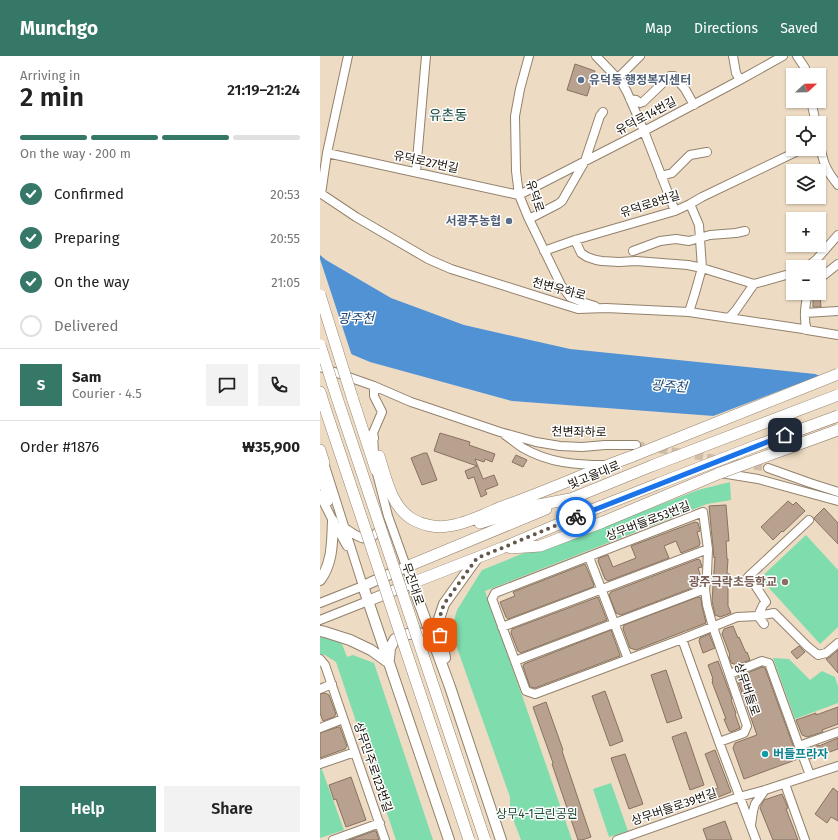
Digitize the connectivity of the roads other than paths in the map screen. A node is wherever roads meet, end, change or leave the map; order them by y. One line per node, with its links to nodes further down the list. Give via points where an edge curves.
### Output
1 (348, 56): 17 (street)
2 (426, 56): 21 (street)
3 (529, 56): 25 (street, 유덕로, via 515,116)
4 (596, 56): 10 (street)
5 (640, 56): 10 (street)
6 (733, 56): 11 (street)
7 (783, 56): 11 (street, 유덕로14번길)
8 (797, 56): 9 (street)
9 (805, 68)
10 (618, 79): 12 (street)
11 (740, 80): 13 (street, 유덕로14번길)
12 (630, 99): 13 (street, via 643,102 672,75); 15 (street)
13 (694, 105): 15 (street, 유덕로14번길)
14 (603, 112): 20 (street)
15 (644, 131): 20 (street, 유덕로14번길); 22 (street)
16 (707, 152): 22 (street, via 690,155 672,173)
17 (327, 153): 21 (street, 유덕로27번길); 24 (street)
18 (788, 156): 26 (street, 유덕로8번길)
19 (822, 156): 23 (street, via 826,170)
20 (585, 161): 25 (street, 유덕로14번길); 28 (street, via 562,201)
21 (416, 172): 25 (street, 유덕로27번길)
22 (661, 176): 27 (street)
23 (838, 185)
24 (320, 193): 43 (street, 천변우하로, via 428,259 451,269 572,307)
25 (519, 195): 28 (street, 유덕로)
26 (690, 204): 27 (street, 유덕로8번길); 31 (street, via 700,225)
27 (674, 211): 32 (street, 유덕로8번길)
28 (529, 219): 33 (street, 유덕로)
29 (745, 231): 31 (street)
30 (838, 235): 35 (street)
31 (700, 237): 34 (street, via 660,241); 37 (street)
32 (575, 240): 33 (street, 유덕로8번길); 37 (street, via 581,252 596,260 636,261)
33 (544, 251): 43 (street, 유덕로, via 570,297)
34 (633, 251)
35 (816, 260)
36 (838, 264): 38 (street)
37 (702, 268): 40 (street); 45 (street)
38 (826, 273)
39 (786, 275): 40 (street)
40 (754, 284): 47 (street)
41 (320, 295): 61 (highway, bridge, via 352,397)
42 (807, 300): 46 (street)
43 (606, 308): 45 (street, 천변우하로)
44 (838, 311): 46 (street)
45 (688, 312): 47 (street, 천변우하로)
46 (805, 313): 48 (street, via 804,322)
47 (729, 318): 48 (street, 천변우하로)
48 (807, 330): 49 (street, 천변우하로)
49 (838, 335)
50 (320, 345): 123 (highway, 무진대로, bridge)
51 (320, 367): 53 (street, 천변좌하로)
52 (838, 374): 60 (highway, bridge)
53 (374, 386): 58 (street, 천변좌하로, via 410,402); 61 (street, via 374,396 382,412 373,433)
54 (320, 392): 122 (highway, bridge)
55 (838, 395): 68 (highway, 빛고을대로, bridge)
56 (838, 416): 74 (highway, bridge, via 660,483)
57 (838, 430): 65 (highway, bridge)
58 (500, 432): 60 (street, 천변좌하로, via 560,446 605,445); 63 (street, 천변좌하로, via 523,448 559,462)
59 (320, 450): 62 (highway)
60 (634, 451): 63 (highway)
61 (377, 460): 63 (highway, via 396,502 404,513 425,525 438,527 460,523); 68 (highway, via 383,488 395,510 410,524 432,532 460,530 533,506); 70 (street)
62 (324, 462): 72 (street, via 321,478); 73 (street)
63 (609, 465)
64 (768, 468): 66 (street)
65 (720, 473): 69 (street, via 758,479); 74 (highway, via 540,546)
66 (838, 492)
67 (320, 495): 72 (street)
68 (570, 499): 79 (highway, 빛고을대로)
69 (838, 501)
70 (388, 516): 73 (street, via 377,534 370,538 361,538); 79 (street)
71 (809, 520): 87 (street, via 748,577 766,602)
72 (333, 521): 77 (street); 80 (main road, via 329,561)
73 (345, 528): 77 (street)
74 (502, 548): 78 (highway)
75 (708, 549): 76 (street, 상무버들로53번길, via 703,512); 83 (street, 상무버들로53번길); 84 (street)
76 (589, 556): 84 (street); 91 (street, 상무버들로53번길, via 495,592 492,599)
77 (353, 557): 82 (street)
78 (477, 558): 81 (highway); 103 (main road, via 444,604 438,622)
79 (406, 567): 81 (street); 82 (main road, 빛고을대로)
80 (320, 580)
81 (412, 583): 85 (main road); 96 (main road, 무진대로)
82 (363, 586): 85 (main road); 86 (street)
83 (705, 589): 89 (street); 92 (street, 상무버들로53번길)
84 (602, 590): 89 (street); 91 (street)
85 (368, 601): 88 (street); 100 (main road)
86 (320, 602)
87 (758, 616): 90 (street); 92 (street, 상무버들로53번길, via 738,617); 95 (street, 상무버들로53번길, via 774,613 818,654 826,653)
88 (320, 620)
89 (615, 623): 98 (street); 99 (street)
90 (764, 624)
91 (502, 627): 99 (street, 상무버들로53번길)
92 (713, 627): 94 (street, 상무버들로53번길); 101 (street, 상무버들로)
93 (320, 632): 100 (main road, via 350,640 371,650)
94 (682, 639): 98 (street, 상무버들로53번길); 108 (street)
95 (838, 643)
96 (435, 647): 100 (main road, via 419,633 408,634 395,639 390,648); 103 (main road, 무진대로)
97 (320, 659): 102 (street, 상무민주로123번길, via 326,665)
98 (628, 659): 99 (street, 상무버들로53번길, via 535,694 526,691)
99 (515, 661)
100 (389, 663): 121 (main road)
101 (730, 674): 108 (street, 상무버들로, via 747,726 744,733); 109 (street, via 762,661 769,663)
102 (332, 684): 104 (street); 105 (street, 상무민주로123번길)
103 (450, 687): 124 (main road, 무진대로)
104 (320, 689)
105 (343, 719): 106 (street, 상무민주로123번길); 110 (street, 상무민주로123번길)
106 (320, 728)
107 (838, 732): 109 (street)
108 (719, 742): 116 (street)
109 (799, 746): 113 (street)
110 (355, 752): 111 (street); 117 (street, 상무민주로123번길)
111 (320, 764)
112 (838, 766): 113 (street, 상무버들로39번길)
113 (810, 775): 114 (street, 상무버들로39번길)
114 (785, 784): 115 (street, 상무버들로39번길); 127 (street)
115 (765, 790): 116 (street, 상무버들로39번길); 118 (street, via 755,804)
116 (740, 797): 118 (street); 125 (street, 상무버들로39번길)
117 (380, 823): 119 (street, 상무민주로123번길); 120 (street, 상무민주로123번길)
118 (751, 828): 126 (street)
119 (333, 840)
120 (385, 840)
121 (449, 840)
122 (469, 840)
123 (485, 840)
124 (501, 840)
125 (617, 840)
126 (756, 840)
127 (805, 840)

